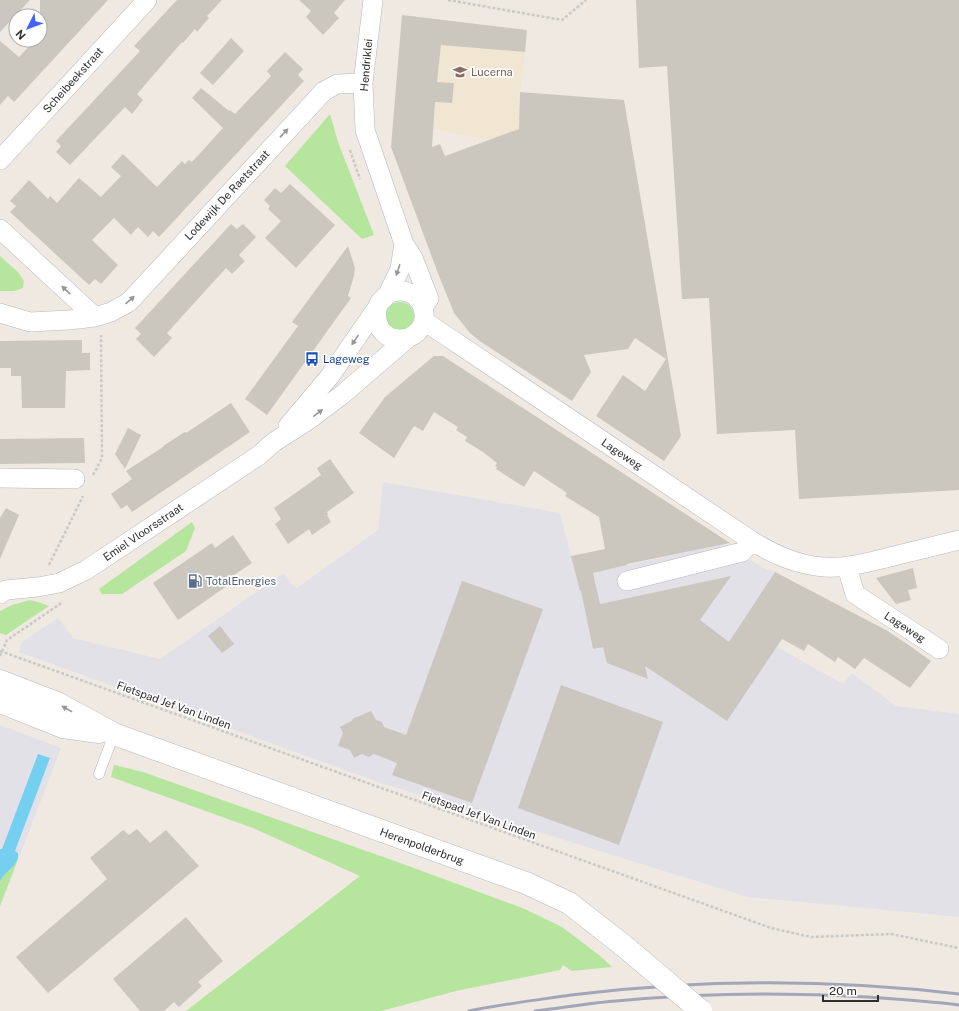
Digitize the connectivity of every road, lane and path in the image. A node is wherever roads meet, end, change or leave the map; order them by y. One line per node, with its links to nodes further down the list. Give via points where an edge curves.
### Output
1 (147, 0): 7 (street, Scheibeekstraat)
2 (373, 0): 5 (street, Hendriklei)
3 (448, 0): 4 (path, via 562,20)
4 (586, 0)
5 (363, 83): 10 (street, Hendriklei, via 365,130); 14 (street, Lodewijk De Raetstraat, one-way to 5, via 129,302 324,91 337,84)
6 (353, 159): 8 (path)
7 (0, 160)
8 (361, 180)
9 (0, 229): 14 (street, one-way to 9)
10 (404, 244): 11 (street, Emiel Vloorsstraat, one-way to 11, via 400,269); 13 (street, via 413,258 429,298)
11 (382, 301): 13 (street, via 398,291 404,291 420,301); 15 (street, via 376,314 379,327 388,336 397,340); 16 (street, Emiel Vloorsstraat, one-way to 16, via 330,376)
12 (0, 313): 14 (street, Lodewijk De Raetstraat, via 30,322)
13 (423, 313): 15 (street, Emiel Vloorsstraat, via 421,328); 20 (street, Lageweg)
14 (95, 317): 18 (path, via 101,333 102,458)
15 (408, 338): 16 (street, Emiel Vloorsstraat, one-way to 15, via 338,398)
16 (274, 442): 23 (street, Emiel Vloorsstraat, via 258,456 86,570 58,584)
17 (0, 478): 18 (street)
18 (83, 484): 23 (path)
19 (959, 540): 21 (street, Lageweg)
20 (752, 542): 21 (street, Lageweg, via 772,553 805,564); 22 (street, via 742,552)
21 (847, 567): 25 (street, Lageweg, via 855,594)
22 (627, 581)
23 (38, 587): 24 (street, Emiel Vloorsstraat, via 6,590)
24 (0, 594)
25 (938, 649)
26 (1, 651): 27 (path); 32 (path, Fietspad Jef Van Linden, via 771,928 811,937 891,934)
27 (0, 656)
28 (0, 681): 30 (street, Herenpolderbrug, one-way to 28, via 57,703)
29 (0, 702): 30 (street, Herenpolderbrug, via 63,726)
30 (114, 734): 31 (lane); 33 (street, Herenpolderbrug, bridge, via 526,883 569,903)
31 (98, 774)
32 (959, 948)
33 (701, 1011)

